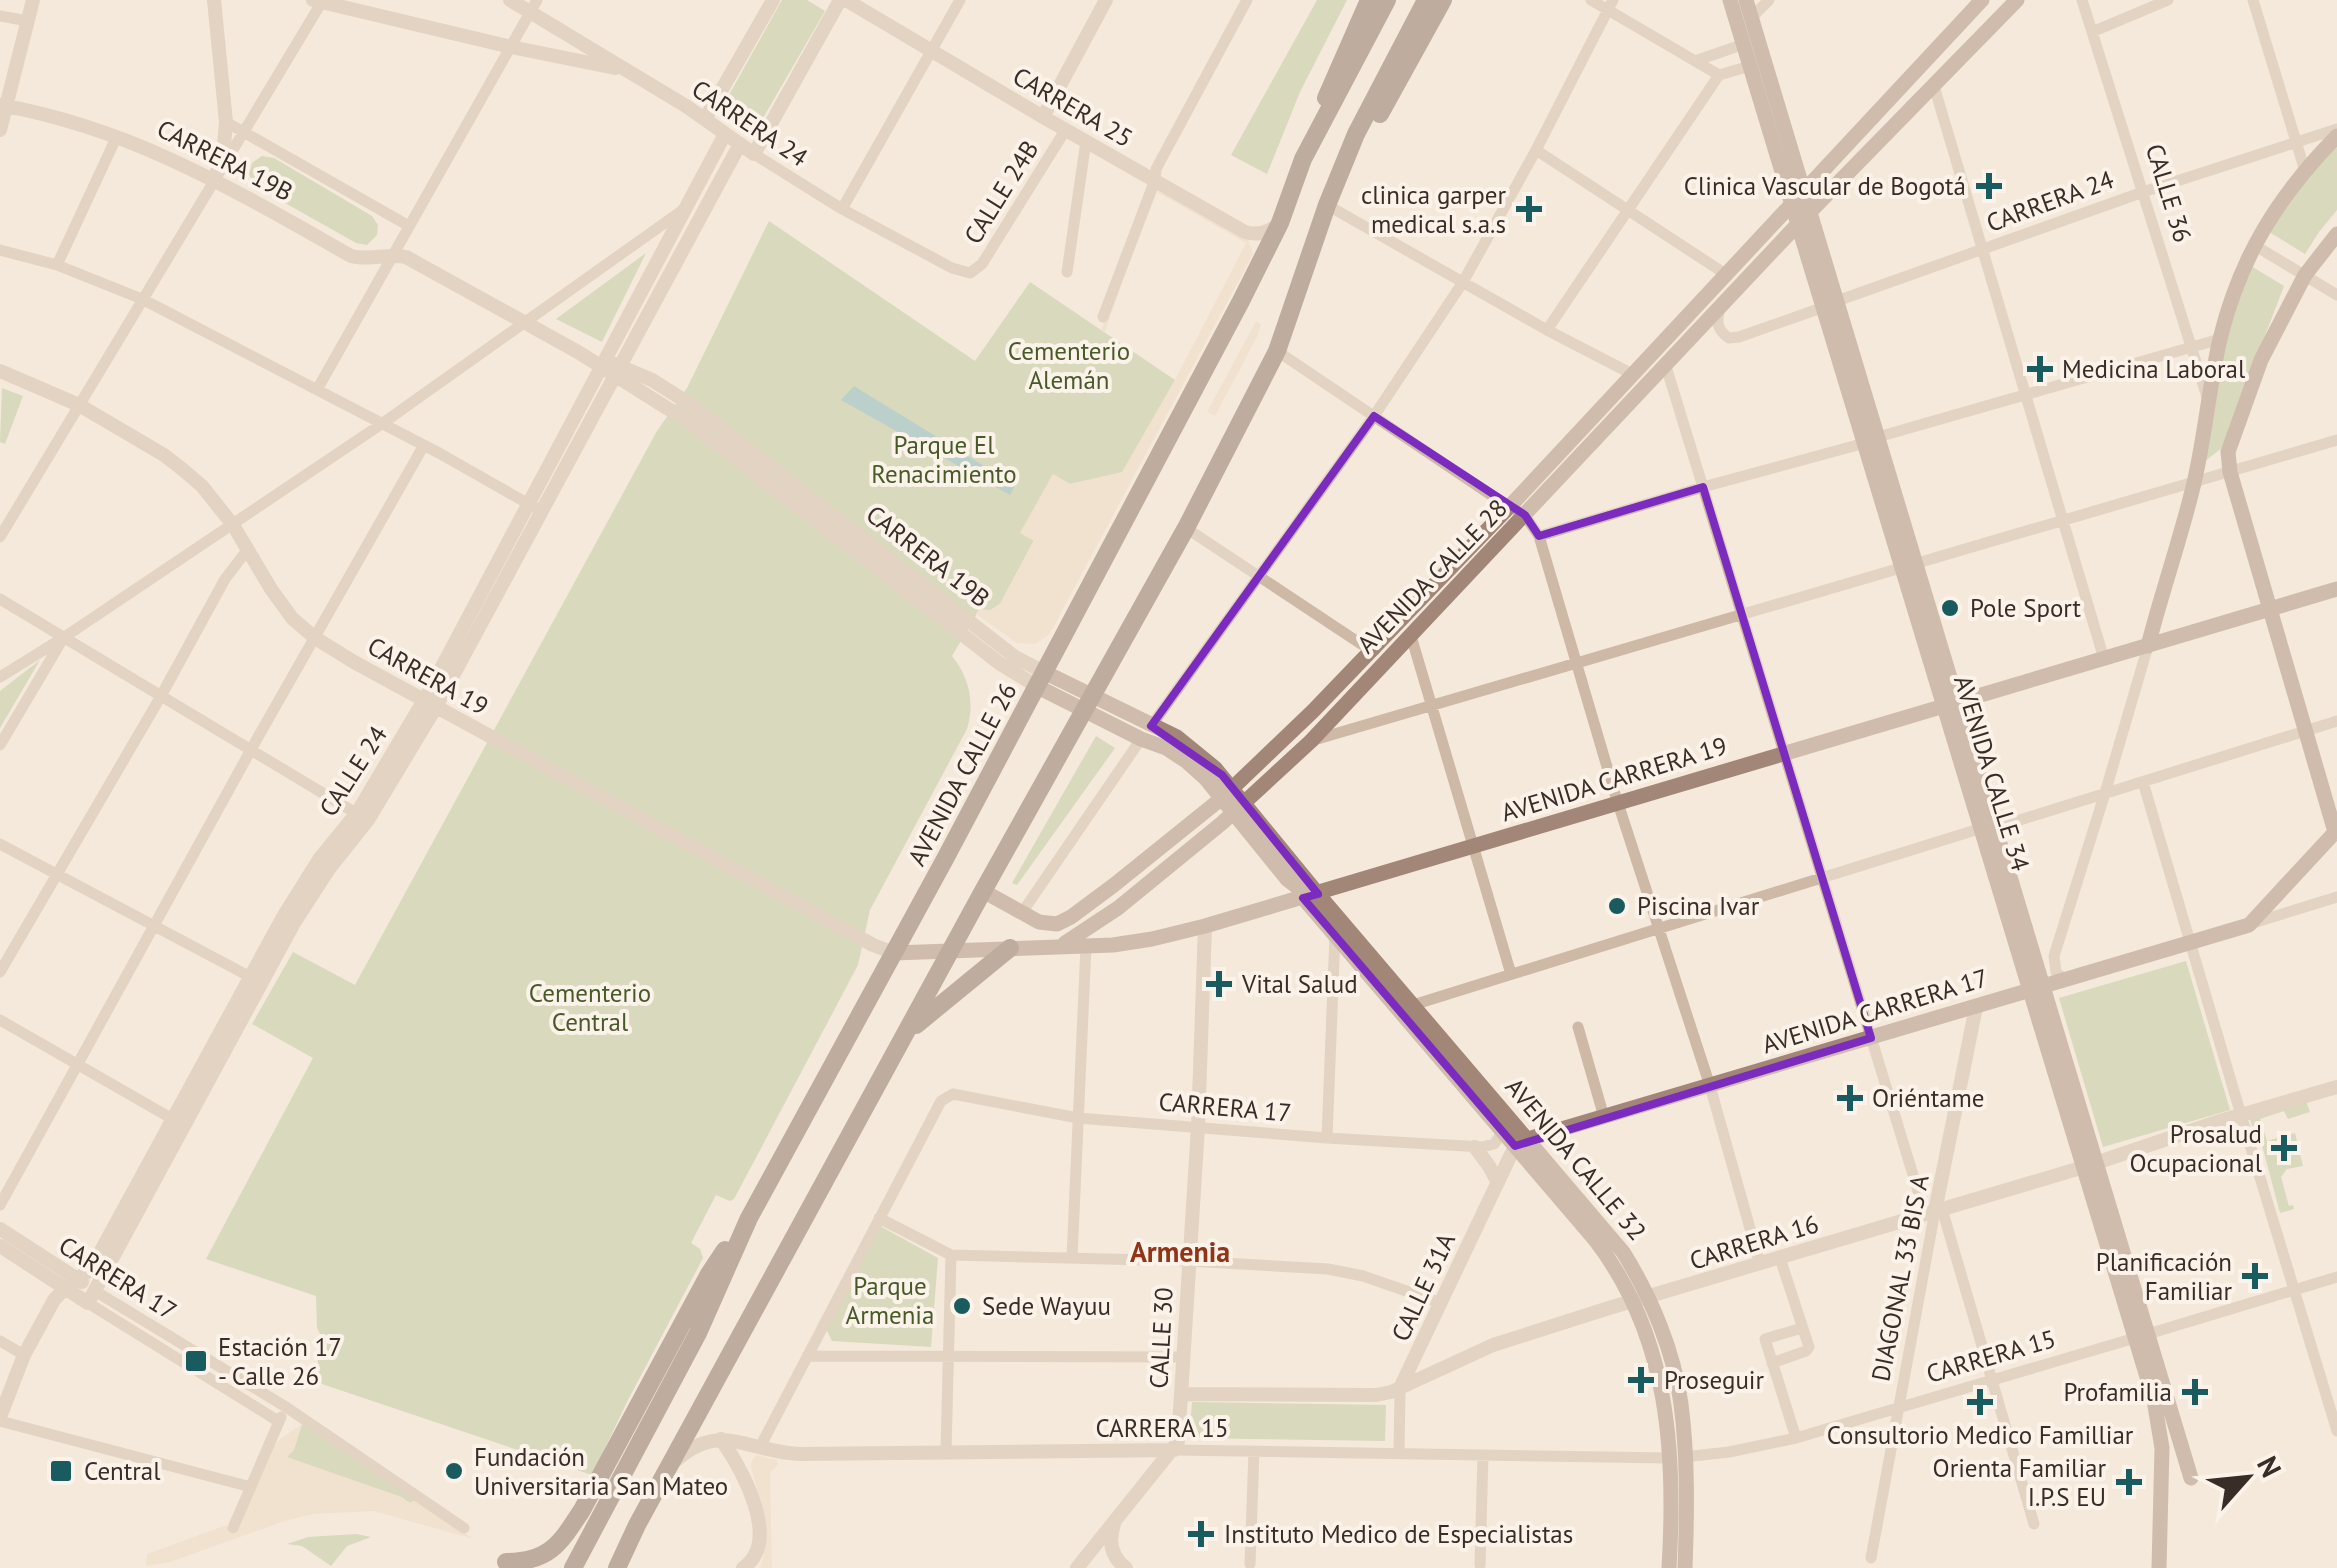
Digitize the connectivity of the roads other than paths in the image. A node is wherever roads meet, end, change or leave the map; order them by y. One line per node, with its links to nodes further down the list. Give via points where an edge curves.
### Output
1 (33, 0): 27 (street)
2 (214, 0): 40 (street)
3 (510, 0): 24 (street, CARRERA 24)
4 (773, 0): 39 (street)
5 (843, 0): 31 (street, CARRERA 25); 51 (street)
6 (960, 0): 31 (street)
7 (1106, 0): 38 (street, CALLE 24B)
8 (1247, 0): 55 (street)
9 (1369, 0): 52 (main road)
10 (1386, 0): 52 (main road, AVENIDA CALLE 26)
11 (1426, 0): 58 (main road)
12 (1444, 0): 58 (main road)
13 (1591, 0): 23 (street)
14 (1730, 0): 29 (main road, AVENIDA CALLE 34)
15 (1746, 0): 26 (main road, AVENIDA CALLE 34)
16 (1769, 0): 26 (street)
17 (1982, 0): 57 (main road, AVENIDA CALLE 28)
18 (2017, 0): 36 (main road, AVENIDA CALLE 28)
19 (2082, 0): 28 (street, CALLE 36)
20 (2168, 0): 28 (street)
21 (2253, 0): 48 (street)
22 (319, 1): 30 (street); 43 (street)
23 (1610, 4): 32 (street); 50 (street)
24 (534, 6): 30 (street); 34 (street, CARRERA 24)
25 (0, 16): 27 (street)
26 (1752, 17): 57 (main road, AVENIDA CALLE 34)
27 (28, 21): 37 (street)
28 (2092, 32): 56 (street, CALLE 36)
29 (1744, 44): 32 (street); 33 (main road, AVENIDA CALLE 34)
30 (511, 47): 34 (street); 64 (street)
31 (932, 50): 38 (street, CARRERA 25); 60 (street)
32 (1696, 61): 35 (street)
33 (1750, 66): 35 (street); 57 (main road, AVENIDA CALLE 34)
34 (626, 70): 39 (street, CARRERA 24)
35 (1719, 75): 61 (street)
36 (1934, 86): 62 (main road, AVENIDA CALLE 28); 67 (street)
37 (3, 106): 41 (street); 46 (street, CARRERA 19B)
38 (1043, 117): 42 (street, CARRERA 25)
39 (704, 119): 45 (street, CARRERA 24)
40 (226, 122): 43 (street); 54 (street)
41 (0, 130)
42 (1066, 130): 47 (street, CARRERA 25); 72 (street, CALLE 24B)
43 (242, 132): 54 (street); 64 (street)
44 (2337, 133): 48 (street, CARRERA 24); 53 (main road)
45 (725, 134): 49 (street, CARRERA 24); 59 (street, CALLE 24)
46 (117, 136): 54 (street, CARRERA 19B); 70 (street)
47 (1086, 141): 55 (street, CARRERA 25); 71 (street)
48 (2296, 142): 53 (street); 56 (street, CARRERA 24)
49 (740, 144): 51 (street, CARRERA 24); 87 (street, CALLE 24)
50 (1536, 150): 61 (street); 75 (street)
51 (754, 154): 60 (street, CARRERA 24)
52 (1304, 159): 63 (main road, AVENIDA CALLE 26)
53 (2304, 171): 66 (main road)
54 (215, 180): 69 (street, CARRERA 19B, via 351,256); 77 (street)
55 (1154, 180): 63 (street, CARRERA 25, via 1245,232 1262,234); 80 (street)
56 (2143, 192): 67 (street, CARRERA 24); 84 (street, CALLE 36)
57 (1799, 197): 62 (main road, AVENIDA CALLE 34); 73 (main road, AVENIDA CALLE 28)
58 (1327, 205): 75 (street); 85 (main road)
59 (687, 208): 81 (street); 87 (street, CALLE 24)
60 (842, 209): 72 (street, CARRERA 24)
61 (1628, 209): 73 (street); 82 (street)
62 (1805, 217): 78 (main road, AVENIDA CALLE 34); 79 (main road, AVENIDA CALLE 28)
63 (1280, 223): 126 (main road, AVENIDA CALLE 26)
64 (409, 226): 69 (street)
65 (2337, 234): 74 (main road)
66 (2254, 245): 74 (street); 83 (main road)
67 (1982, 249): 78 (street, CARRERA 24); 91 (street)
68 (0, 250): 70 (street)
69 (393, 255): 81 (street, CARRERA 19B); 90 (street)
70 (57, 265): 77 (street)
71 (1066, 272)
72 (970, 273)
73 (1727, 275): 89 (main road, AVENIDA CALLE 28)
74 (2305, 275): 76 (street); 99 (main road, via 2248,390 2228,452)
75 (1464, 282): 82 (street); 94 (street)
76 (2337, 295)
77 (142, 299): 90 (street); 93 (street)
78 (1831, 304): 79 (street, CARRERA 24, via 1729,338 1717,325); 96 (main road, AVENIDA CALLE 34)
79 (1721, 305): 86 (main road, AVENIDA CALLE 28)
80 (1103, 317)
81 (526, 323): 87 (street, CARRERA 19B); 95 (street)
82 (1547, 330): 89 (street)
83 (2220, 339): 84 (street); 92 (main road)
84 (2192, 348): 91 (street); 92 (street, CALLE 36)
85 (1277, 351): 94 (street); 107 (main road)
86 (1665, 363): 101 (street); 104 (main road, AVENIDA CALLE 28)
87 (611, 368): 103 (street, CALLE 24); 126 (street, CARRERA 19B, via 664,386 690,404)
88 (0, 371): 93 (street, CARRERA 19)
89 (1632, 374): 102 (main road, AVENIDA CALLE 28)
90 (318, 388): 95 (street)
91 (2025, 395): 96 (street); 105 (street)
92 (2209, 402): 100 (main road)
93 (79, 405): 106 (street, CARRERA 19, via 164,454); 109 (street)
94 (1374, 416): 102 (street); 112 (street)
95 (382, 423): 98 (street); 106 (street)
96 (1872, 440): 101 (street); 111 (main road, AVENIDA CALLE 34)
97 (2337, 440): 99 (street)
98 (424, 445): 103 (street); 119 (street)
99 (2230, 472): 100 (street); 115 (main road)
100 (2194, 481): 105 (street); 120 (main road)
101 (1703, 487): 108 (street); 116 (street)
102 (1511, 505): 104 (street); 121 (main road, AVENIDA CALLE 28)
103 (535, 508): 129 (street, CALLE 24)
104 (1525, 515): 108 (street); 117 (main road, AVENIDA CALLE 28)
105 (2062, 520): 111 (street); 122 (street)
106 (232, 524): 110 (street, CARRERA 19); 118 (street)
107 (1186, 528): 112 (street); 128 (main road)
108 (1539, 536): 124 (street)
109 (0, 537)
110 (248, 549): 119 (street, CARRERA 19, via 281,604); 127 (street)
111 (1909, 565): 116 (street); 130 (main road, AVENIDA CALLE 34)
112 (1257, 576): 121 (street); 134 (street)
113 (2337, 589): 115 (main road, AVENIDA CARRERA 19)
114 (0, 599): 118 (street)
115 (2270, 609): 120 (main road, AVENIDA CARRERA 19); 133 (main road)
116 (1742, 613): 124 (street); 138 (street)
117 (1411, 636): 123 (main road, AVENIDA CALLE 28); 131 (street)
118 (63, 638): 125 (street); 127 (street); 136 (street)
119 (315, 638): 129 (street, CARRERA 19); 137 (street)
120 (2148, 646): 122 (main road, AVENIDA CARRERA 19); 141 (street)
121 (1373, 648): 123 (street); 140 (main road, AVENIDA CALLE 28)
122 (2104, 658): 130 (main road, AVENIDA CARRERA 19)
123 (1386, 659): 135 (main road, AVENIDA CALLE 28)
124 (1576, 661): 131 (street); 142 (street)
125 (0, 677)
126 (1042, 680): 128 (main road, CARRERA 19B); 165 (main road, AVENIDA CALLE 26)
127 (161, 696): 137 (street); 149 (street)
128 (1088, 703): 134 (main road, CARRERA 19B); 151 (main road)
129 (430, 704): 144 (street, CALLE 24); 165 (street, CARRERA 19)
130 (1951, 705): 138 (main road, AVENIDA CARRERA 19); 145 (main road, AVENIDA CALLE 34)
131 (1432, 706): 135 (street); 148 (street)
132 (2337, 721): 133 (street)
133 (2306, 731): 139 (street); 146 (main road)
134 (1146, 733): 140 (main road, CARRERA 19B, via 1176,737 1195,750); 154 (street)
135 (1310, 741): 143 (main road, AVENIDA CALLE 28)
136 (0, 745)
137 (251, 750): 144 (street); 157 (street)
138 (1785, 754): 142 (main road, AVENIDA CARRERA 19); 150 (street)
139 (2142, 782): 141 (street); 160 (street)
140 (1227, 793): 143 (main road, CARRERA 19B); 154 (main road, AVENIDA CALLE 28, via 1071,917 1057,924)
141 (2105, 793): 145 (street); 166 (street)
142 (1618, 804): 148 (main road, AVENIDA CARRERA 19); 158 (street)
143 (1239, 808): 152 (main road, AVENIDA CALLE 32, via 1287,879); 161 (main road, AVENIDA CALLE 28)
144 (362, 816): 172 (street, CALLE 24)
145 (1988, 828): 150 (street); 168 (main road, AVENIDA CALLE 34); 174 (main road, AVENIDA CALLE 34)
146 (2336, 833): 155 (main road)
147 (0, 844): 149 (street)
148 (1474, 847): 152 (main road, AVENIDA CARRERA 19); 170 (street)
149 (57, 876): 157 (street); 169 (street)
150 (1822, 878): 158 (street); 180 (street)
151 (983, 891): 154 (main road); 164 (main road)
152 (1310, 896): 156 (main road, AVENIDA CARRERA 19); 159 (main road, AVENIDA CALLE 32); 175 (main road, AVENIDA CALLE 32)
153 (2337, 897): 155 (street)
154 (1020, 914)
155 (2249, 924): 160 (main road, AVENIDA CARRERA 17)
156 (1205, 926): 162 (main road, AVENIDA CARRERA 19); 188 (street, CALLE 30)
157 (154, 927): 172 (street); 181 (street)
158 (1660, 928): 170 (street); 182 (street)
159 (1335, 936): 167 (main road, AVENIDA CALLE 32); 171 (street)
160 (2190, 942): 173 (main road, AVENIDA CARRERA 17); 184 (street)
161 (1062, 946): 162 (main road, AVENIDA CARRERA 19); 163 (main road, AVENIDA CARRERA 19)
162 (1086, 946): 186 (street)
163 (1010, 948): 164 (main road, AVENIDA CARRERA 19); 179 (main road)
164 (952, 950): 165 (main road, AVENIDA CARRERA 19); 179 (main road)
165 (894, 952): 197 (main road, AVENIDA CALLE 26)
166 (2054, 956): 168 (street); 173 (street)
167 (1354, 957): 171 (street); 189 (main road, AVENIDA CALLE 32)
168 (2035, 964): 174 (main road, AVENIDA CALLE 34)
169 (0, 972)
170 (1512, 974): 175 (street)
171 (1332, 977): 190 (street)
172 (256, 980): 187 (street, CALLE 24)
173 (2065, 980): 174 (main road, AVENIDA CARRERA 17)
174 (2037, 988): 176 (main road, AVENIDA CARRERA 17); 193 (main road, AVENIDA CALLE 34)
175 (1413, 1005): 191 (main road, AVENIDA CALLE 32)
176 (1976, 1007): 180 (main road, AVENIDA CARRERA 17); 196 (street, DIAGONAL 33 BIS A)
177 (0, 1020): 181 (street)
178 (1578, 1027): 185 (street)
179 (908, 1032): 237 (main road)
180 (1871, 1038): 182 (main road, AVENIDA CARRERA 17); 196 (street)
181 (77, 1065): 187 (street); 195 (street)
182 (1710, 1086): 185 (main road, AVENIDA CARRERA 17); 205 (street)
183 (2337, 1086): 184 (street, CARRERA 16)
184 (2240, 1115): 193 (street, CARRERA 16); 208 (street)
185 (1604, 1117): 191 (main road, AVENIDA CARRERA 17)
186 (1078, 1118): 188 (street, CARRERA 17); 198 (street, CARRERA 17, via 953,1094 941,1101); 202 (street)
187 (179, 1122): 207 (street, CALLE 24, via 91,1270); 209 (street, CALLE 24)
188 (1198, 1127): 190 (street, CARRERA 17); 204 (street, CALLE 30)
189 (1503, 1132): 191 (main road, AVENIDA CALLE 32); 192 (street, via 1494,1144)
190 (1327, 1138): 192 (street, CARRERA 17)
191 (1522, 1143): 194 (street, CALLE 31A); 210 (main road, AVENIDA CALLE 32, via 1615,1241)
192 (1475, 1147): 194 (street)
193 (2090, 1165): 196 (street, CARRERA 16); 213 (main road, AVENIDA CALLE 34)
194 (1498, 1183): 211 (street, CALLE 31A)
195 (0, 1205)
196 (1934, 1212): 203 (street, CARRERA 16); 220 (street); 224 (street, DIAGONAL 33 BIS A)
197 (749, 1218): 246 (main road, via 709,1274 564,1538 533,1560); 249 (main road, AVENIDA CALLE 26, via 698,1333)
198 (880, 1218): 201 (street); 216 (street)
199 (0, 1229): 207 (street, CARRERA 17)
200 (0, 1246): 207 (street, CARRERA 17)
201 (951, 1254): 202 (street); 217 (street)
202 (1072, 1258): 204 (street)
203 (1780, 1258): 205 (street, CARRERA 16); 212 (street)
204 (1188, 1261): 211 (street, via 1328,1268); 218 (street, CALLE 30)
205 (1760, 1264): 210 (street, CARRERA 16)
206 (2337, 1277): 208 (street, CARRERA 15)
207 (72, 1284): 209 (street, CARRERA 17); 215 (street, CALLE 24, via 54,1300)
208 (2294, 1290): 213 (street, CARRERA 15); 227 (street)
209 (91, 1297): 223 (street, CARRERA 17); 226 (street, CARRERA 17)
210 (1641, 1299): 221 (street, CARRERA 16, via 1494,1345); 236 (main road, AVENIDA CALLE 32)
211 (1441, 1303): 221 (street, CALLE 31A)
212 (1802, 1328): 219 (street, via 1808,1349); 219 (street, via 1765,1339)
213 (2142, 1336): 220 (street, CARRERA 15); 238 (main road, AVENIDA CALLE 34); 256 (main road, AVENIDA CALLE 34, via 2162,1448)
214 (0, 1342): 215 (street)
215 (24, 1356): 225 (street, CALLE 24)
216 (807, 1356): 217 (street); 230 (street)
217 (948, 1356): 218 (street); 233 (street)
218 (1183, 1357): 222 (street, CALLE 30)
219 (1772, 1362): 228 (street)
220 (1992, 1379): 224 (street, CARRERA 15); 242 (street)
221 (1400, 1389): 222 (street, CARRERA 16); 234 (street, CALLE 31A)
222 (1181, 1394): 231 (street, CALLE 30)
223 (286, 1407): 226 (street); 244 (street, CARRERA 17)
224 (1899, 1407): 228 (street, CARRERA 15); 245 (street, DIAGONAL 33 BIS A)
225 (0, 1419): 240 (street)
226 (278, 1421): 240 (street)
227 (2337, 1430)
228 (1796, 1438): 236 (street, CARRERA 15)
229 (721, 1439): 230 (street, CARRERA 15); 237 (street, via 688,1450); 239 (street)
230 (760, 1447): 233 (street, CARRERA 15, via 782,1454); 239 (street, via 746,1462)
231 (1174, 1450): 232 (street, CARRERA 15); 233 (street, CARRERA 15); 241 (street)
232 (1254, 1451): 234 (street, CARRERA 15); 247 (street)
233 (946, 1452)
234 (1399, 1454): 235 (street, CARRERA 15)
235 (1482, 1455): 236 (street, CARRERA 15); 248 (street)
236 (1677, 1457): 254 (main road, AVENIDA CALLE 32); 255 (main road, AVENIDA CALLE 32)
237 (666, 1470): 250 (main road)
238 (2191, 1478)
239 (746, 1482): 251 (street, via 760,1538)
240 (251, 1487): 243 (street)
241 (1115, 1521): 252 (street); 253 (street, via 1112,1550)
242 (2034, 1524)
243 (233, 1528)
244 (464, 1528)
245 (1871, 1558)
246 (506, 1562)
247 (1250, 1564)
248 (1480, 1564)
249 (573, 1568)
250 (617, 1568)
251 (743, 1568)
252 (1077, 1568)
253 (1126, 1568)
254 (1668, 1568)
255 (1685, 1568)
256 (2158, 1568)

